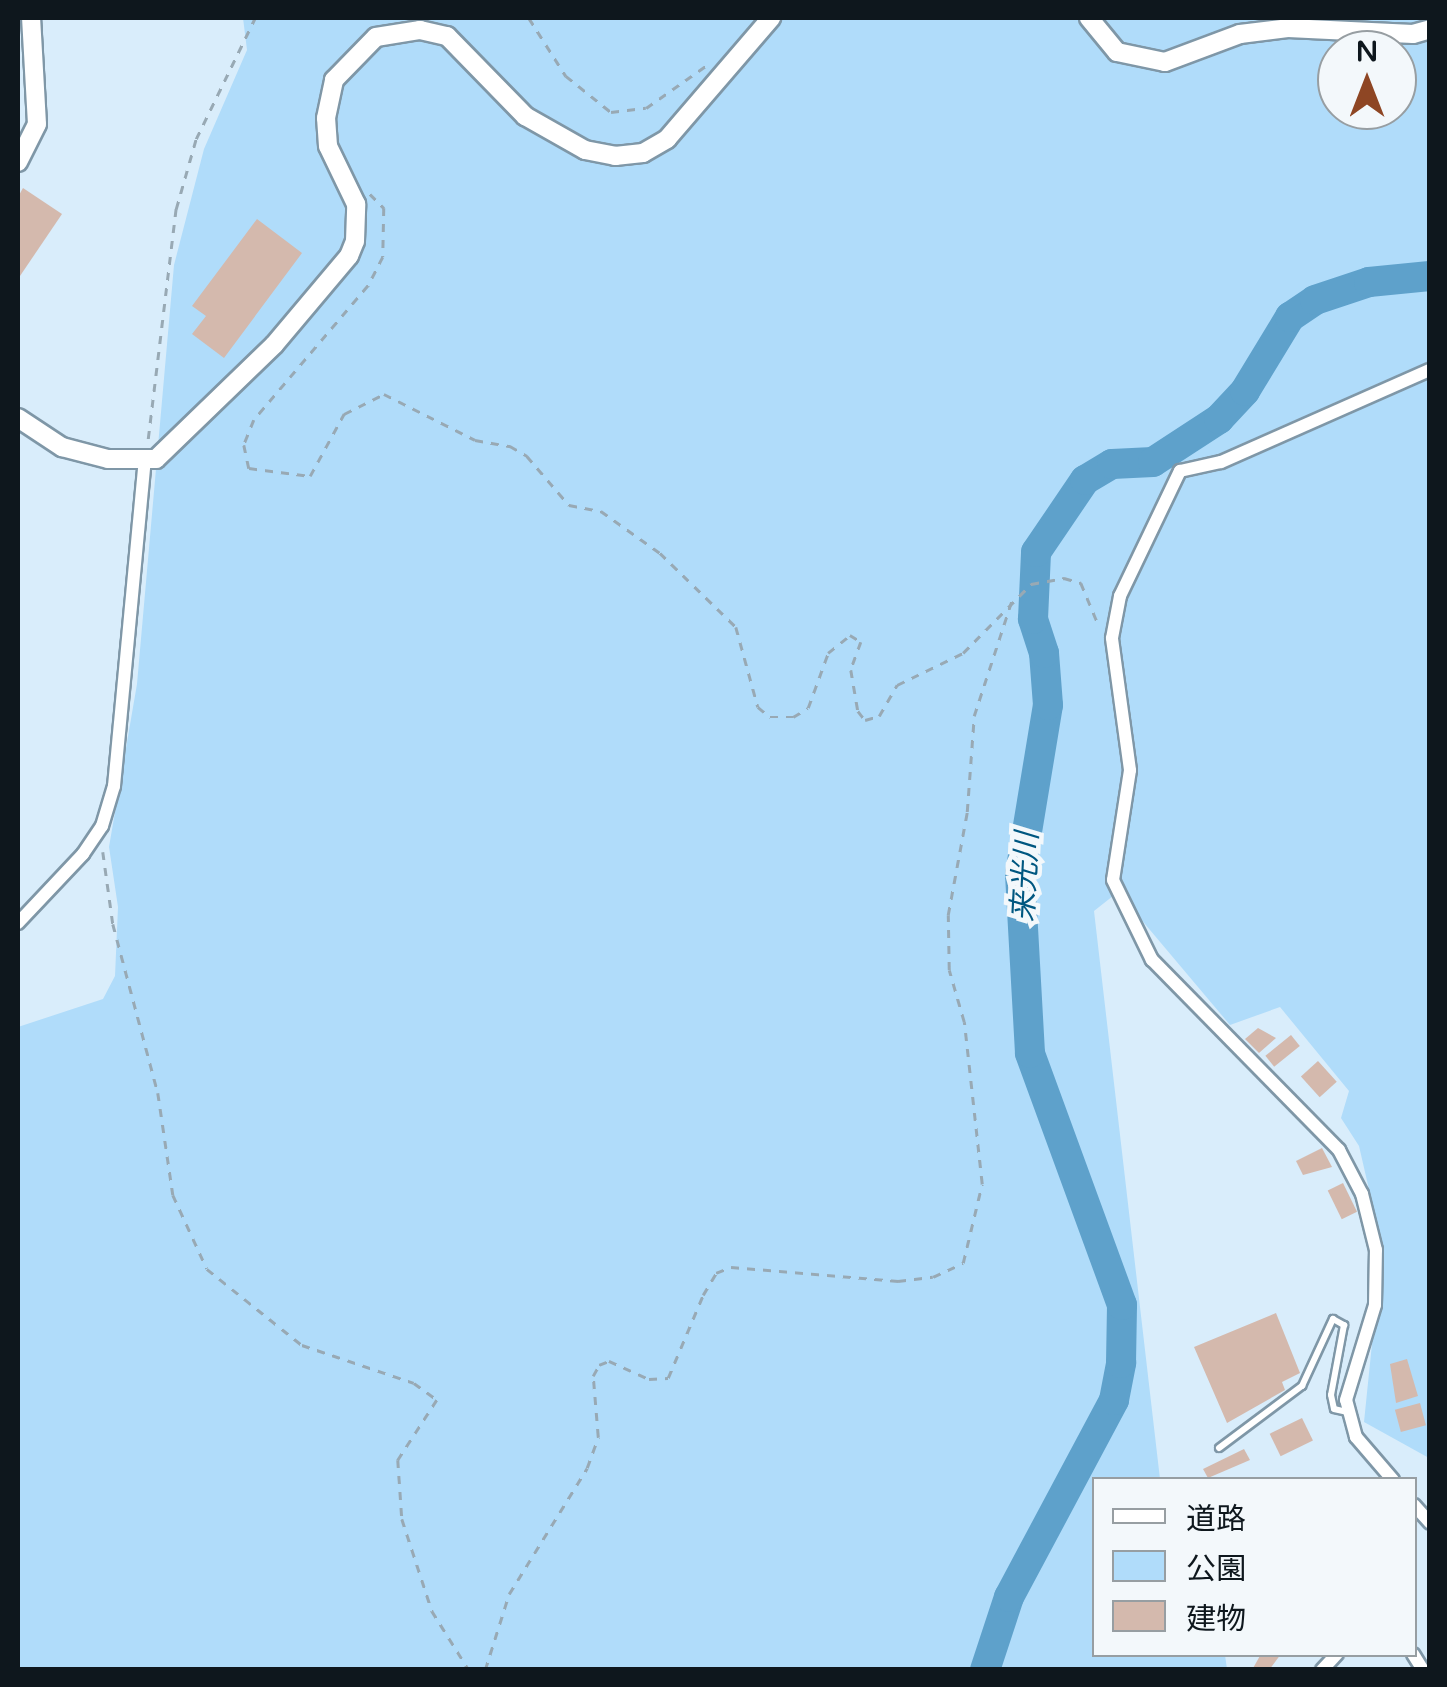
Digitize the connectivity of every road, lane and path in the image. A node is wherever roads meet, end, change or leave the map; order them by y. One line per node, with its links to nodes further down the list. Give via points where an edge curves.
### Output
1 (30, 18): 8 (street, via 37,124)
2 (255, 18): 12 (path, via 196,140 176,209)
3 (529, 18): 7 (path, via 566,76 611,112 646,108 715,61)
4 (771, 18): 7 (street)
5 (1088, 18): 6 (street, via 1117,52 1165,62 1240,34 1288,28 1414,34)
6 (1430, 28)
7 (733, 67): 9 (street, via 667,139 643,153 615,156 585,150 525,116 446,36 420,30 376,37 334,80 326,118 328,146)
8 (18, 162)
9 (346, 186): 12 (street, via 357,227 349,256 274,345 167,451); 13 (path, via 377,198 384,208 382,257 368,286 254,420 244,445 249,468 310,476 344,414 384,394 476,440 510,446 568,505 601,511 670,562 736,627 758,707 770,717 794,717 808,708 828,653 850,635 861,642 851,670 858,711 864,720 879,716 897,685 964,653)
10 (1430, 370): 17 (street, via 1221,462 1180,471 1120,596 1112,638 1130,770 1112,880 1152,960 1339,1150 1370,1211 1374,1304 1349,1382)
11 (18, 418): 12 (street, via 62,447)
12 (145, 461): 15 (street, via 119,760)
13 (1013, 598): 14 (path, via 1046,580 1081,584); 21 (path, via 974,716 968,812 948,915 949,970 964,1022 982,1184 963,1262 898,1281 731,1267 716,1273 702,1296 668,1378 649,1380 610,1361 600,1365 593,1376 598,1437 587,1468 510,1594)
14 (1101, 636)
15 (102, 826): 16 (street); 20 (path, via 112,924 152,1065 173,1195 200,1258 221,1285 302,1344 434,1393 436,1408 398,1460 402,1519 432,1610)
16 (18, 923)
17 (1348, 1412): 18 (lane, via 1334,1409 1331,1395 1344,1325 1333,1319 1302,1386); 19 (street, via 1356,1437)
18 (1219, 1448)
19 (1390, 1477)
20 (469, 1670)
21 (485, 1670)

